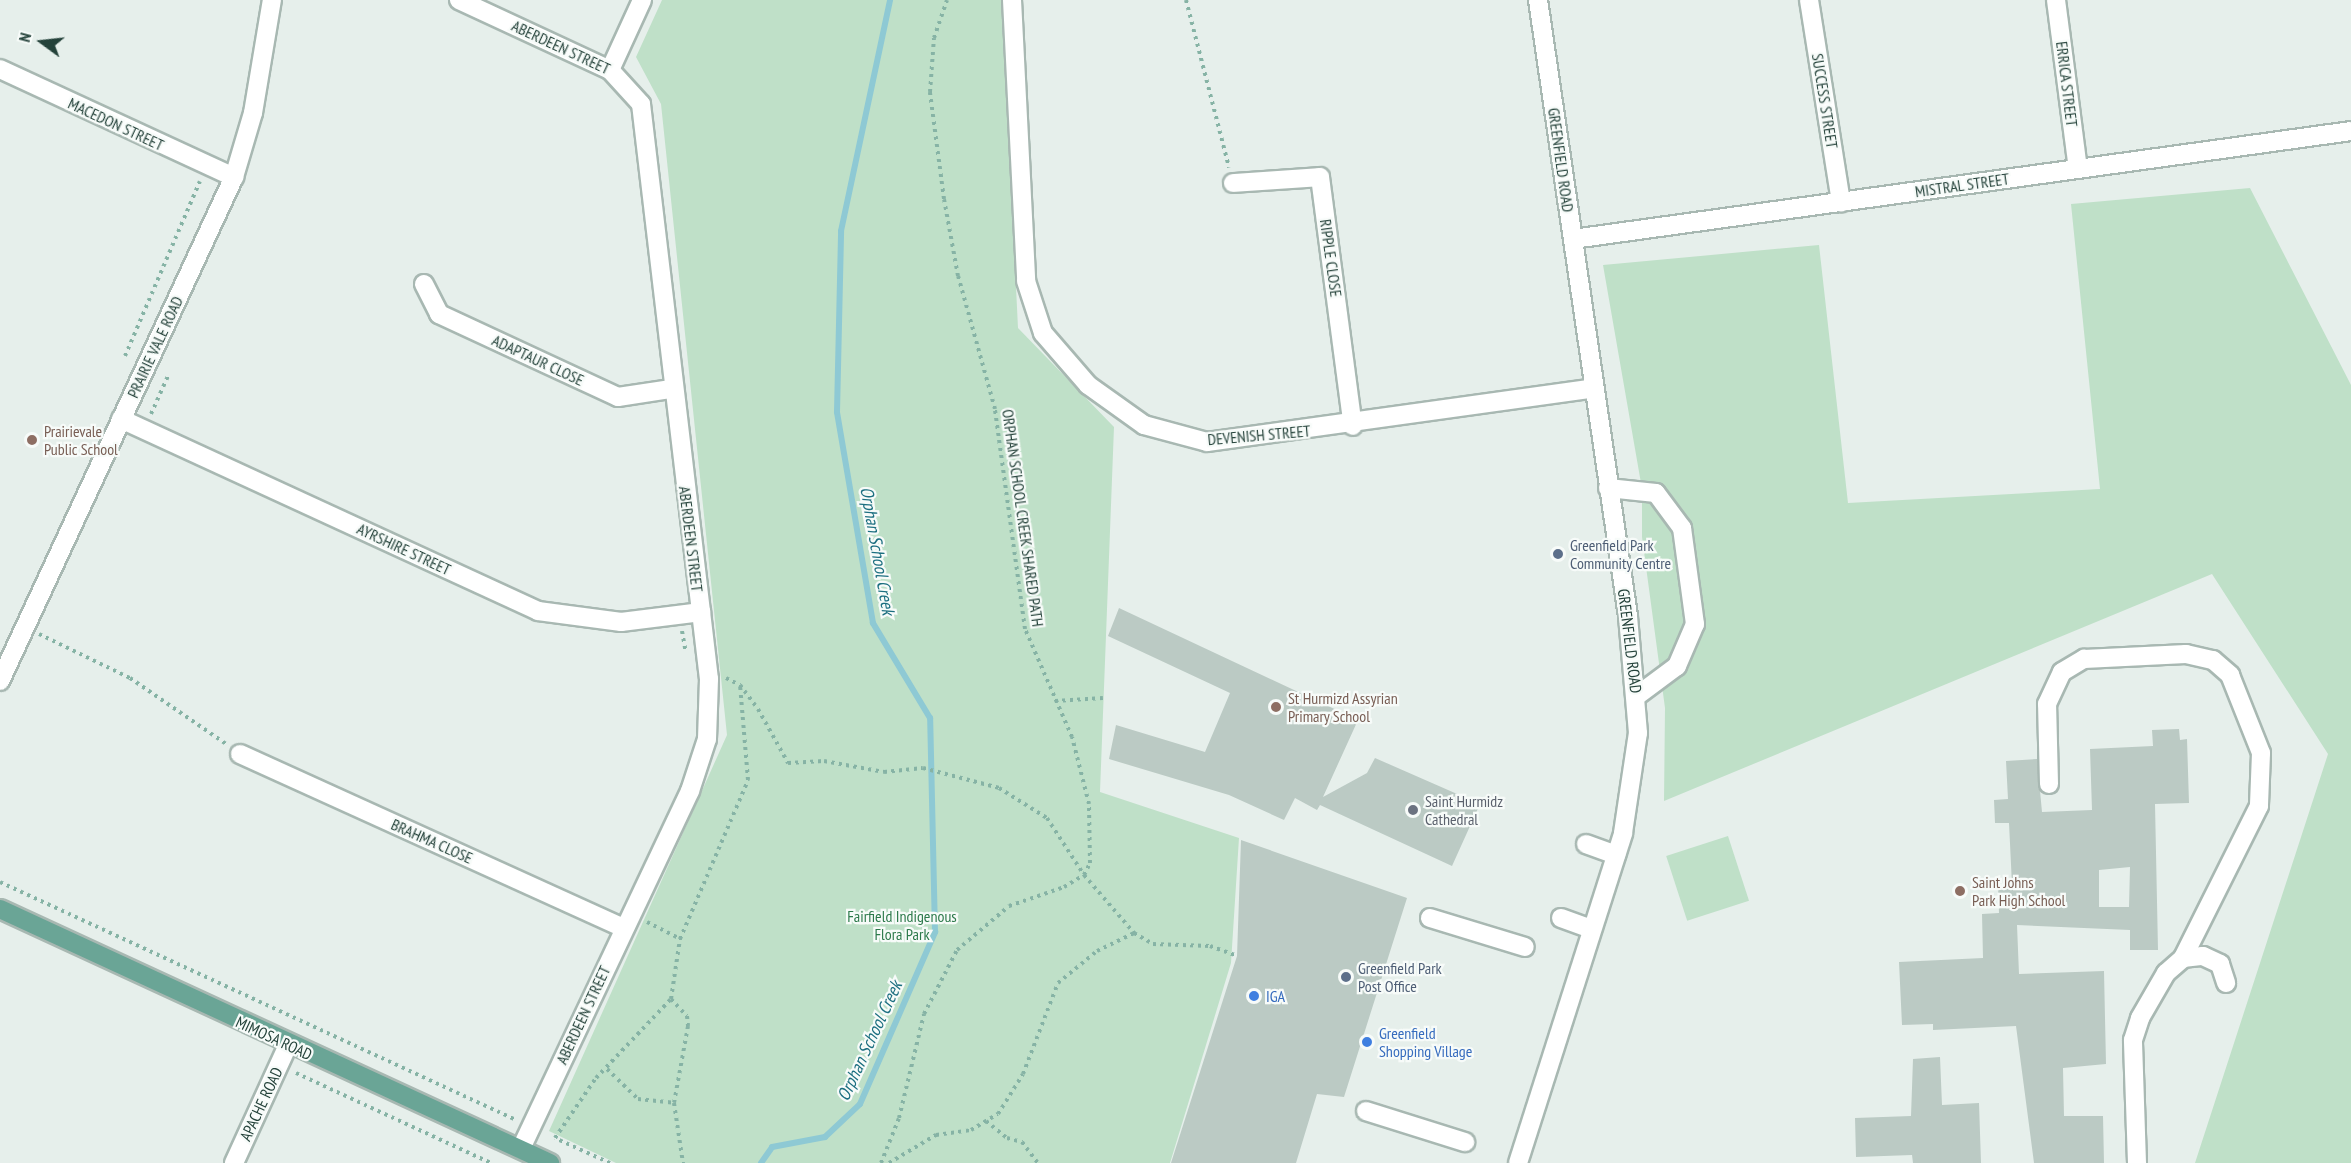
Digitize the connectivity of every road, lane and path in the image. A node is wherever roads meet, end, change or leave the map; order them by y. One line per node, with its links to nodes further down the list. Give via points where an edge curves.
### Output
1 (272, 0): 15 (street, PRAIRIE VALE ROAD, via 253,113)
2 (459, 0): 11 (street, ABERDEEN STREET)
3 (642, 0): 11 (street)
4 (947, 0): 37 (path, ORPHAN SCHOOL CREEK SHARED PATH, via 934,38 930,92 944,198 958,276 995,409 1025,629)
5 (1012, 0): 25 (street, DEVENISH STREET, via 1026,281 1043,333 1088,385 1144,425 1207,442)
6 (1186, 0): 16 (path)
7 (1538, 0): 18 (street, GREENFIELD ROAD)
8 (1809, 0): 17 (street, SUCCESS STREET)
9 (2056, 0): 14 (street, ERRICA STREET)
10 (0, 69): 13 (street, MACEDON STREET)
11 (610, 70): 23 (street, ABERDEEN STREET, via 633,90 647,122 652,222)
12 (2351, 131): 14 (street, MISTRAL STREET)
13 (206, 166): 15 (street, MACEDON STREET); 20 (path)
14 (2078, 169): 17 (street, MISTRAL STREET)
15 (234, 177): 24 (street, PRAIRIE VALE ROAD)
16 (1233, 183): 25 (street, RIPPLE CLOSE, via 1320,177)
17 (1841, 201): 18 (street, MISTRAL STREET)
18 (1573, 239): 22 (street, GREENFIELD ROAD)
19 (424, 284): 23 (street, ADAPTAUR CLOSE, via 439,314 618,397)
20 (125, 356)
21 (168, 376): 26 (path)
22 (1594, 388): 25 (street, DEVENISH STREET); 27 (street, GREENFIELD ROAD)
23 (671, 389): 28 (street, ABERDEEN STREET)
24 (121, 419): 26 (street, AYRSHIRE STREET); 30 (street, PRAIRIE VALE ROAD)
25 (1353, 426)
26 (143, 430): 29 (street, AYRSHIRE STREET, via 538,611 621,622)
27 (1608, 488): 35 (street, GREENFIELD ROAD); 35 (street, via 1656,493 1682,528 1695,624 1677,666)
28 (701, 612): 29 (street, AYRSHIRE STREET); 47 (street, ABERDEEN STREET, via 709,679 707,739 690,791)
29 (679, 615): 31 (path)
30 (25, 628): 33 (street, PRAIRIE VALE ROAD); 38 (path, via 130,678)
31 (687, 659)
32 (726, 678): 34 (path)
33 (0, 681)
34 (740, 685): 42 (path, via 788,763 824,761 884,772 923,768 942,771 1028,802 1047,818); 50 (path, via 748,780)
35 (1638, 695): 41 (street, GREENFIELD ROAD, via 1631,802)
36 (1103, 698): 37 (path)
37 (1055, 701): 42 (path, ORPHAN SCHOOL CREEK SHARED PATH, via 1072,737 1089,804 1089,863)
38 (240, 754): 47 (street, BRAHMA CLOSE)
39 (2049, 784): 53 (street, via 2047,704 2062,672 2084,659 2186,654 2213,660 2230,675 2261,753 2259,806)
40 (1586, 844): 41 (street)
41 (1616, 855): 48 (street, GREENFIELD ROAD)
42 (1084, 875): 49 (path); 70 (path, via 1009,906 957,950 924,1014 899,1118)
43 (0, 882): 61 (path)
44 (0, 909): 56 (main road, MIMOSA ROAD)
45 (1430, 918): 51 (street)
46 (1561, 918): 48 (street)
47 (627, 920): 50 (path); 64 (street, ABERDEEN STREET)
48 (1592, 929): 73 (street, GREENFIELD ROAD)
49 (1134, 933): 52 (path, via 1153,944 1210,946); 62 (path, via 1097,951 1058,983 1023,1074 998,1114)
50 (680, 939): 55 (path)
51 (1525, 946)
52 (1237, 956)
53 (2183, 958): 54 (street, via 2203,956 2220,964); 74 (street, via 2166,973 2133,1040)
54 (2226, 983)
55 (671, 999): 57 (path); 59 (path, via 687,1016 688,1026)
56 (288, 1045): 64 (main road, MIMOSA ROAD); 65 (street, APACHE ROAD)
57 (607, 1069): 59 (path, via 638,1099); 68 (path, via 555,1138)
58 (296, 1073): 66 (path)
59 (674, 1103): 69 (path)
60 (1366, 1111): 63 (street)
61 (514, 1119)
62 (986, 1121): 71 (path, via 971,1130 936,1135); 72 (path, via 1007,1138 1022,1142)
63 (1465, 1142)
64 (521, 1149): 67 (main road, MIMOSA ROAD)
65 (234, 1163)
66 (491, 1163)
67 (550, 1163)
68 (610, 1163)
69 (683, 1163)
70 (880, 1163)
71 (889, 1163)
72 (1038, 1163)
73 (1518, 1163)
74 (2137, 1163)

